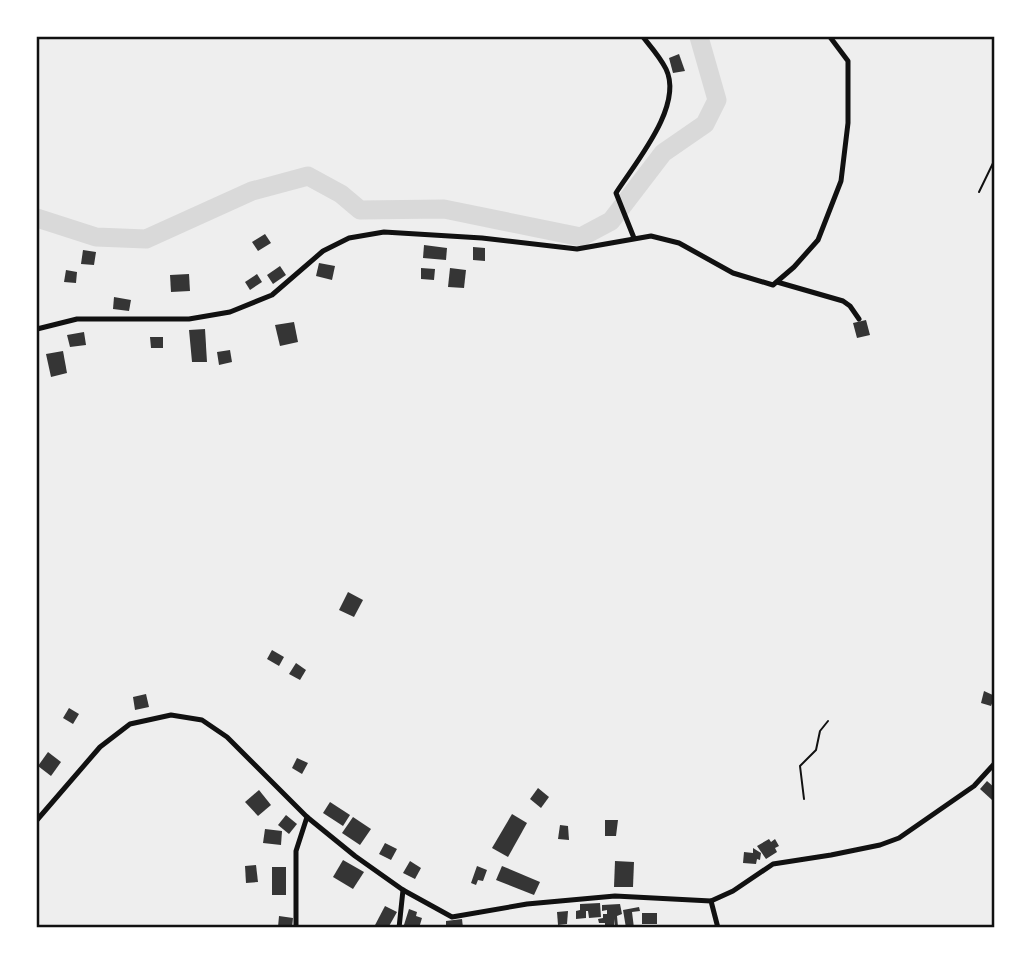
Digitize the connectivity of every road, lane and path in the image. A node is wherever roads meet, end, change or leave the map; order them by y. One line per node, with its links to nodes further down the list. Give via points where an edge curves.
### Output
1 (643, 37): 5 (street, via 667,71 669,97 659,130 616,193)
2 (830, 37): 6 (street, via 848,61 848,132 842,181 818,240)
3 (995, 159): 4 (path)
4 (979, 192)
5 (634, 239): 6 (street, via 651,236 679,243 733,273 774,285); 8 (street, via 577,249 384,232 349,238 323,251 272,295 230,312 189,319 77,319)
6 (777, 282): 7 (street, via 841,300)
7 (859, 319)
8 (37, 329)
9 (828, 721): 11 (path, via 820,731 816,750 800,766)
10 (995, 763): 15 (street, via 974,786 899,838 773,864)
11 (804, 799)
12 (307, 817): 13 (street, via 227,737 202,720 171,715 130,724 110,739); 14 (street); 16 (street, via 296,851)
13 (37, 820)
14 (403, 890): 15 (street, via 452,917 615,896); 17 (street)
15 (711, 901): 18 (street)
16 (296, 928)
17 (399, 928)
18 (718, 928)

